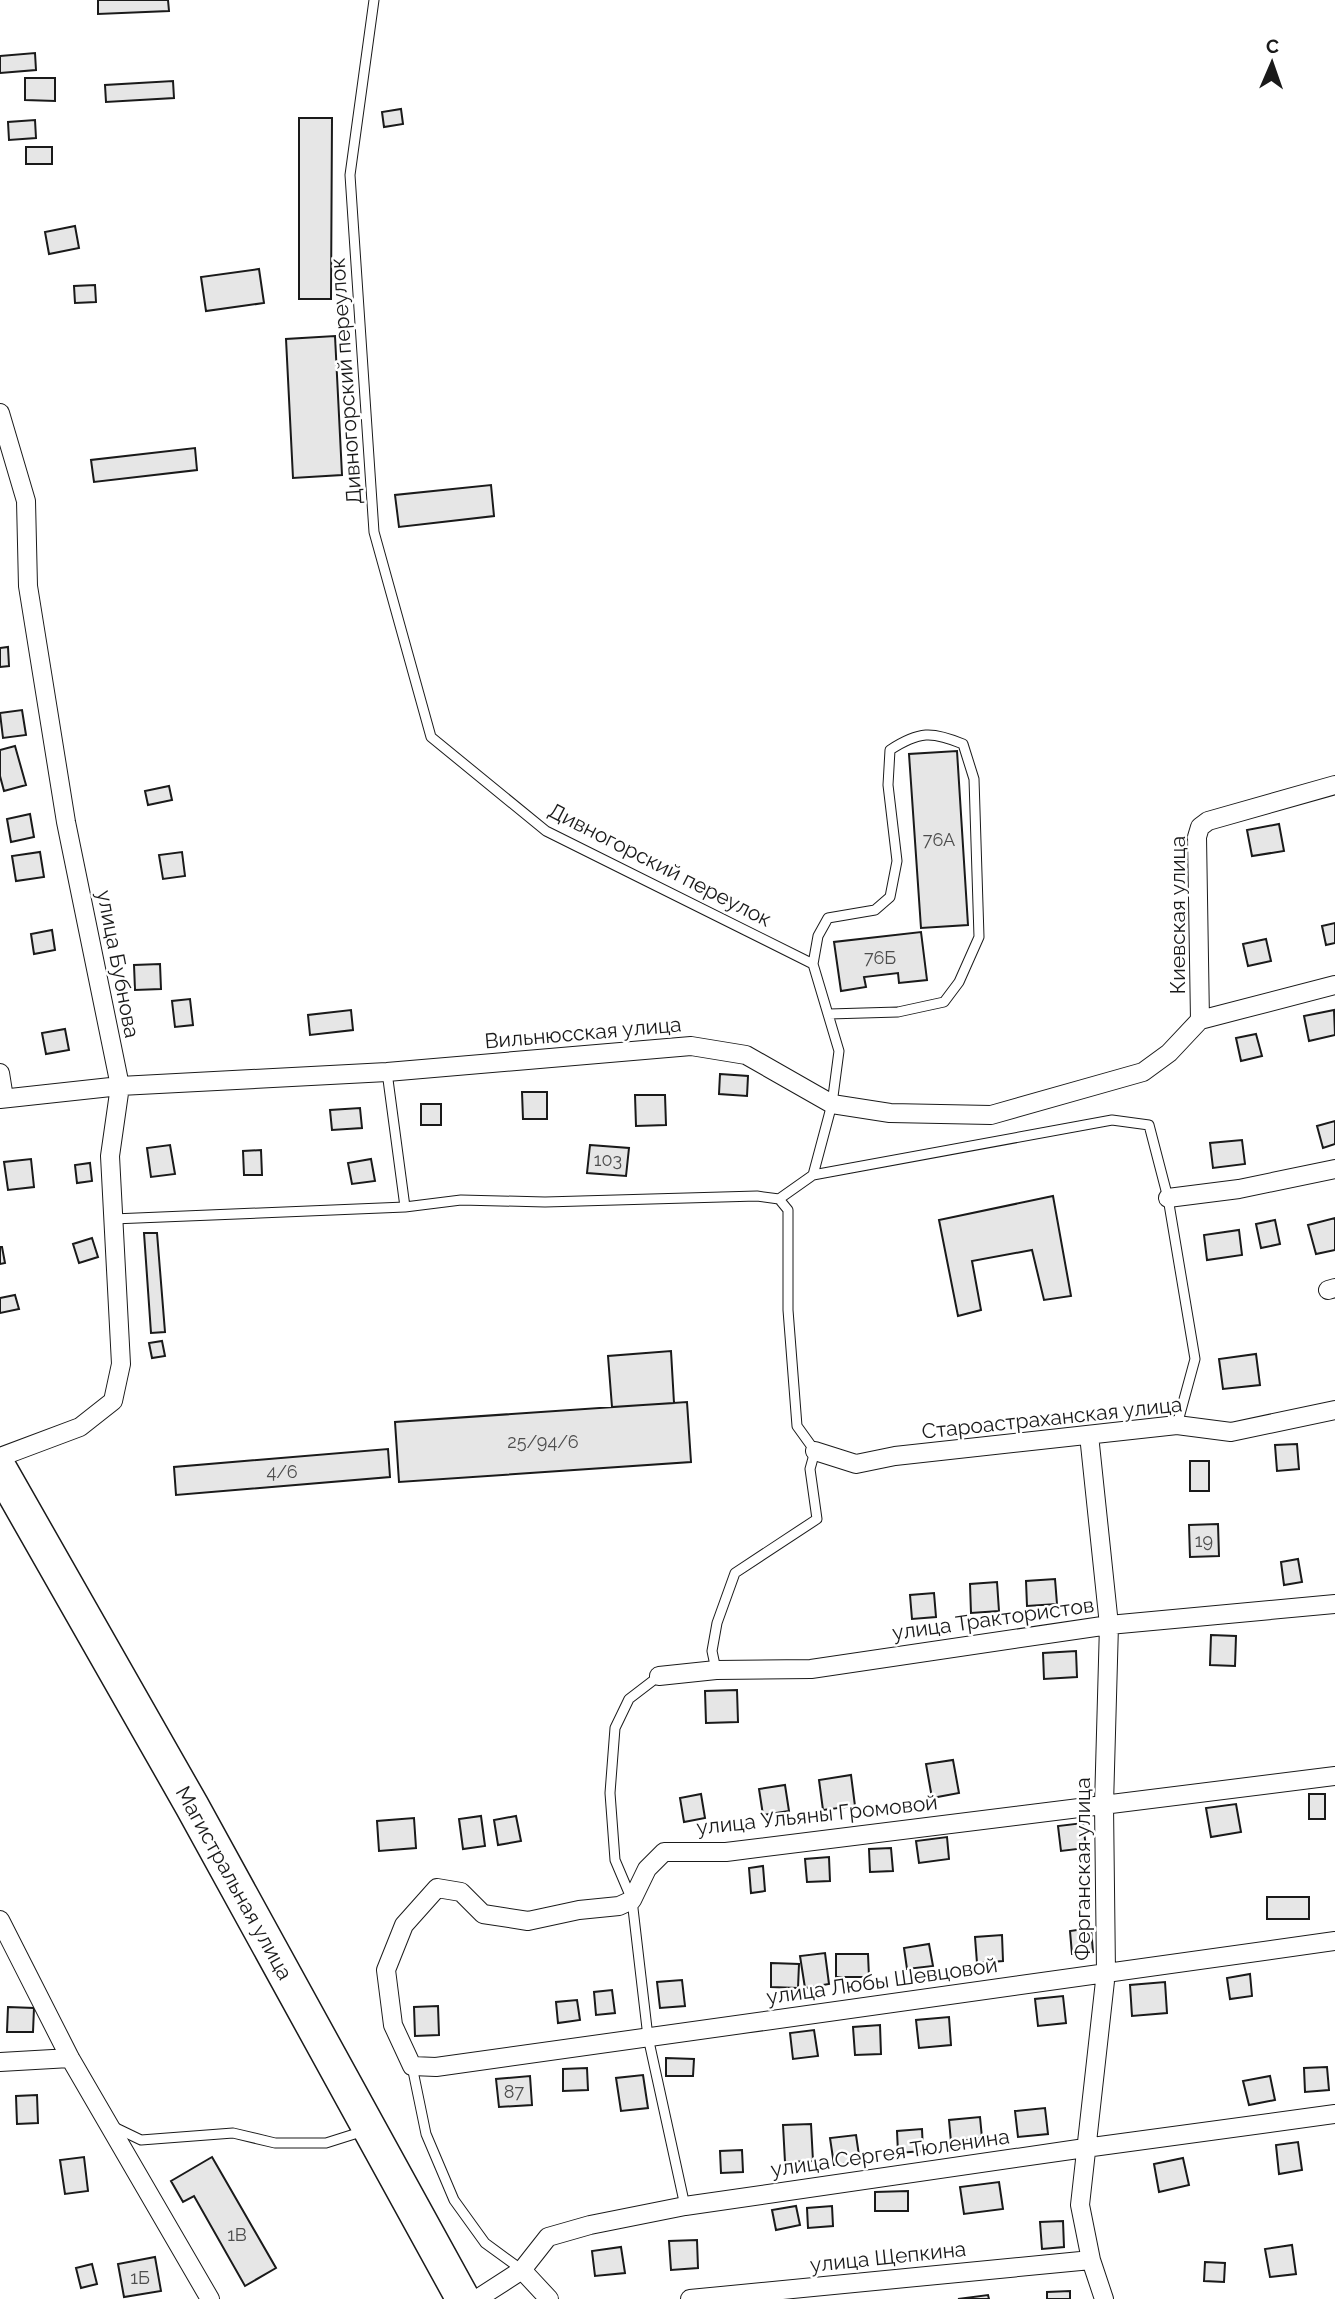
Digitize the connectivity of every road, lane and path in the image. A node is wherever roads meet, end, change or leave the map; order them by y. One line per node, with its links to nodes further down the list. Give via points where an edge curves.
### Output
1 (374, 0): 4 (lane, Дивногорский переулок, via 350,175 374,532 431,737 546,831)
2 (0, 414): 10 (street, улица Бубнова, via 26,501 28,586 36,638 66,822)
3 (1335, 785): 7 (street, Киевская улица, via 1200,827)
4 (813, 964): 6 (lane); 6 (lane, via 818,936 828,918 875,910 890,897 897,861 888,785 890,750 909,738 939,734 963,744 974,779 979,937 959,982 944,1002 898,1012)
5 (1335, 985): 7 (street)
6 (828, 1014): 12 (lane, via 839,1051)
7 (1200, 1020): 12 (street, Вильнюсская улица, via 1143,1072 991,1115 890,1113)
8 (387, 1072): 10 (street, Вильнюсская улица); 12 (street, Вильнюсская улица, via 691,1046 746,1055); 17 (lane)
9 (0, 1073): 11 (street)
10 (120, 1086): 11 (street, Вильнюсская улица); 18 (street, улица Бубнова, via 110,1156)
11 (2, 1098)
12 (832, 1104): 14 (lane)
13 (1335, 1169): 15 (street)
14 (813, 1175): 15 (lane, via 1112,1120 1149,1125); 16 (lane)
15 (1168, 1198): 20 (lane, via 1195,1359)
16 (779, 1199): 17 (lane, via 461,1200); 22 (lane, via 788,1210 788,1310 797,1426)
17 (405, 1207): 18 (lane)
18 (113, 1219): 23 (street, улица Бубнова, via 121,1364 113,1401 80,1427)
19 (1335, 1410): 20 (street, Староастраханская улица, via 1231,1432)
20 (1177, 1425): 21 (street, Староастраханская улица)
21 (1089, 1435): 22 (street, Староастраханская улица, via 856,1464); 26 (street, Ферганская улица)
22 (815, 1451): 27 (lane, via 810,1469 817,1519 735,1573 717,1623 712,1651)
23 (0, 1457)
24 (0, 1469): 41 (highway, Магистральная улица)
25 (1335, 1604): 26 (street, улица Трактористов)
26 (1109, 1625): 27 (street, улица Трактористов, via 810,1669); 30 (street, Ферганская улица)
27 (716, 1670): 28 (street, улица Трактористов)
28 (659, 1676): 31 (lane, via 629,1699 615,1728 610,1793 615,1860)
29 (1335, 1776): 30 (street, улица Ульяны Громовой)
30 (1104, 1805): 31 (street, улица Ульяны Громовой, via 726,1852 664,1852 646,1868); 34 (street, Ферганская улица)
31 (632, 1899): 35 (lane); 38 (street, via 619,1906 528,1921 483,1914 461,1892 437,1888 404,1925 386,1970 393,2025)
32 (0, 1920): 36 (street)
33 (1335, 1941): 34 (street, улица Любы Шевцовой)
34 (1107, 1972): 35 (street, улица Любы Шевцовой); 42 (street, Ферганская улица)
35 (648, 2037): 38 (street, улица Любы Шевцовой, via 436,2067); 43 (lane)
36 (70, 2058): 37 (street); 40 (street)
37 (0, 2062)
38 (412, 2066): 45 (lane, via 426,2134 454,2200 485,2243)
39 (1335, 2114): 42 (street, улица Сергея Тюленина)
40 (107, 2123): 41 (lane, via 141,2140 233,2133 275,2143 326,2143); 46 (street)
41 (370, 2129): 47 (highway, Магистральная улица)
42 (1085, 2148): 43 (street, улица Сергея Тюленина); 44 (street, Ферганская улица, via 1080,2205)
43 (685, 2206): 45 (street, улица Сергея Тюленина, via 548,2238)
44 (1091, 2260): 50 (street, улица Щепкина); 51 (street, Ферганская улица)
45 (522, 2270): 48 (street, улица Сергея Тюленина); 49 (street)
46 (210, 2299)
47 (463, 2299)
48 (477, 2299)
49 (549, 2299)
50 (690, 2299)
51 (1104, 2299)

